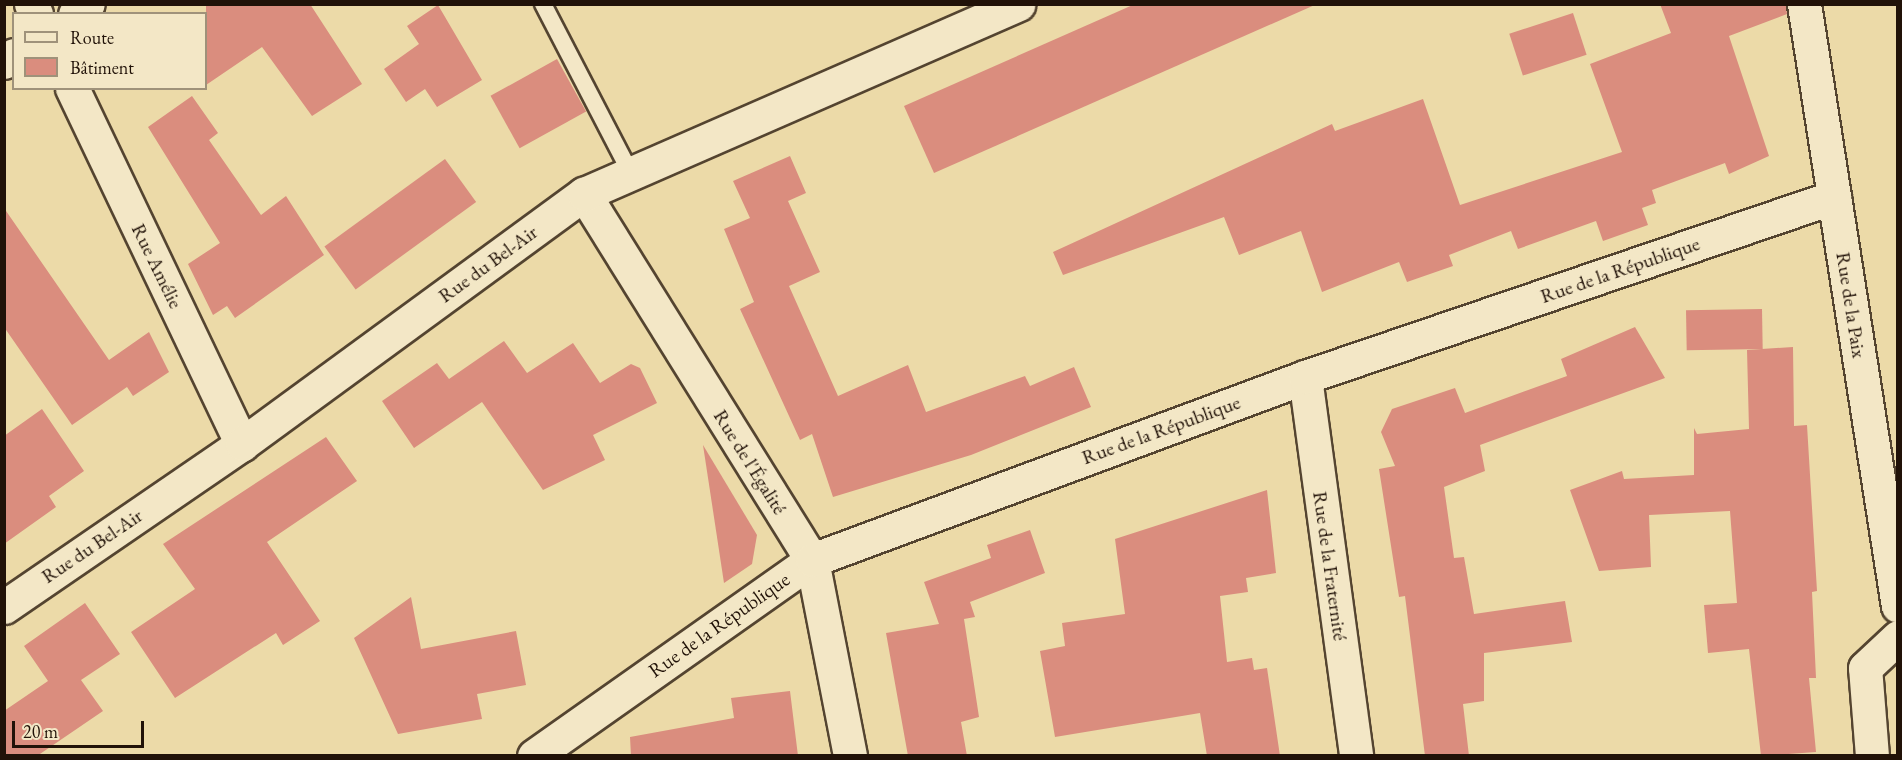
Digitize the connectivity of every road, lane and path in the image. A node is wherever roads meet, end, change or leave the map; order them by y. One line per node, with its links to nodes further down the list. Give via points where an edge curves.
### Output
1 (543, 4): 5 (lane)
2 (1018, 4): 5 (street, Rue du Bel-Air)
3 (1804, 4): 7 (street, Rue de la Paix)
4 (73, 90): 9 (street, Rue Amélie)
5 (632, 174): 6 (street, Rue du Bel-Air)
6 (584, 194): 9 (street, Rue du Bel-Air); 10 (street, Rue de l'Égalité)
7 (1834, 197): 8 (street, Rue de la République); 12 (street, Rue de la Paix)
8 (1305, 377): 10 (street, Rue de la République); 16 (street, Rue de la Fraternité)
9 (242, 444): 11 (street, Rue du Bel-Air)
10 (812, 560): 14 (street, Rue de la République); 15 (street, Rue de l'Égalité)
11 (4, 606)
12 (1898, 606)
13 (1898, 637): 17 (street, via 1865,668)
14 (534, 756)
15 (850, 756)
16 (1356, 756)
17 (1872, 756)

